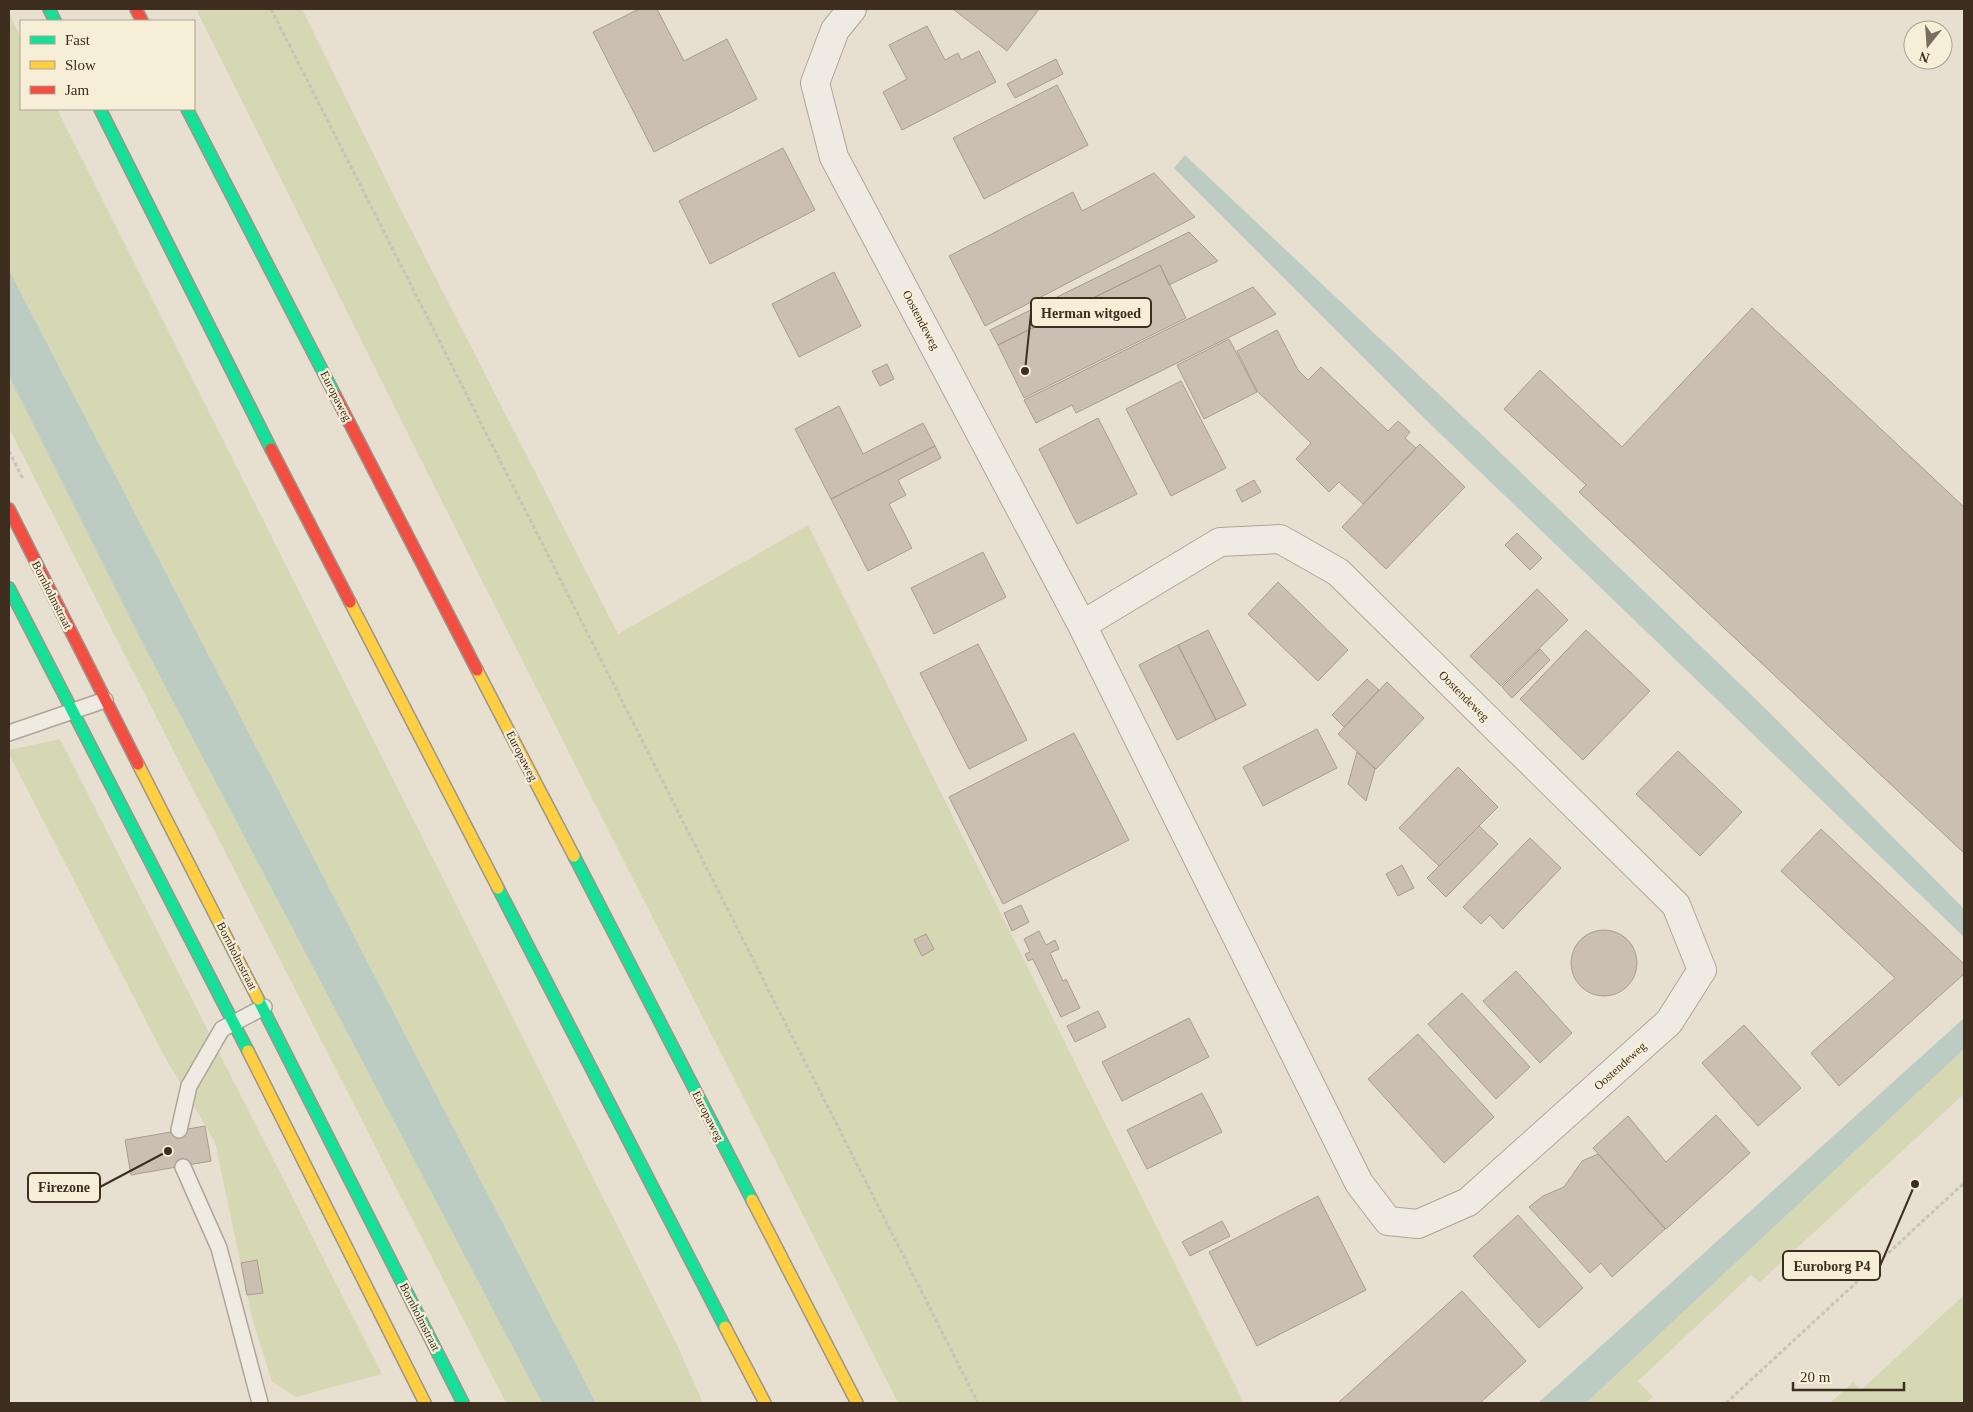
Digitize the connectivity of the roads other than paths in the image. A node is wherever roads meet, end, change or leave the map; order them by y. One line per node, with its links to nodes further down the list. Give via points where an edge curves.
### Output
1 (49, 9): 3 (main road)
2 (852, 9): 8 (street, Oostendeweg, via 835,30 815,83 834,157)
3 (55, 20)
4 (101, 110): 19 (main road, via 266,439)
5 (188, 110): 20 (main road, Europaweg)
6 (9, 509): 9 (main road, Bornholmstraat)
7 (9, 588): 10 (main road)
8 (1082, 625): 8 (street, Oostendeweg, via 1220,542 1280,539 1338,572 1676,905 1702,970 1669,1022 1468,1202 1418,1224 1388,1221 1359,1183)
9 (105, 700): 10 (lane); 12 (main road, Bornholmstraat)
10 (72, 713): 11 (lane); 13 (main road)
11 (9, 733)
12 (264, 1007): 13 (lane); 18 (main road, Bornholmstraat)
13 (234, 1023): 14 (lane, via 222,1029 189,1086); 17 (main road)
14 (179, 1130)
15 (183, 1167): 16 (lane, via 219,1248)
16 (260, 1403)
17 (425, 1403)
18 (463, 1403)
19 (765, 1403)
20 (857, 1403)

